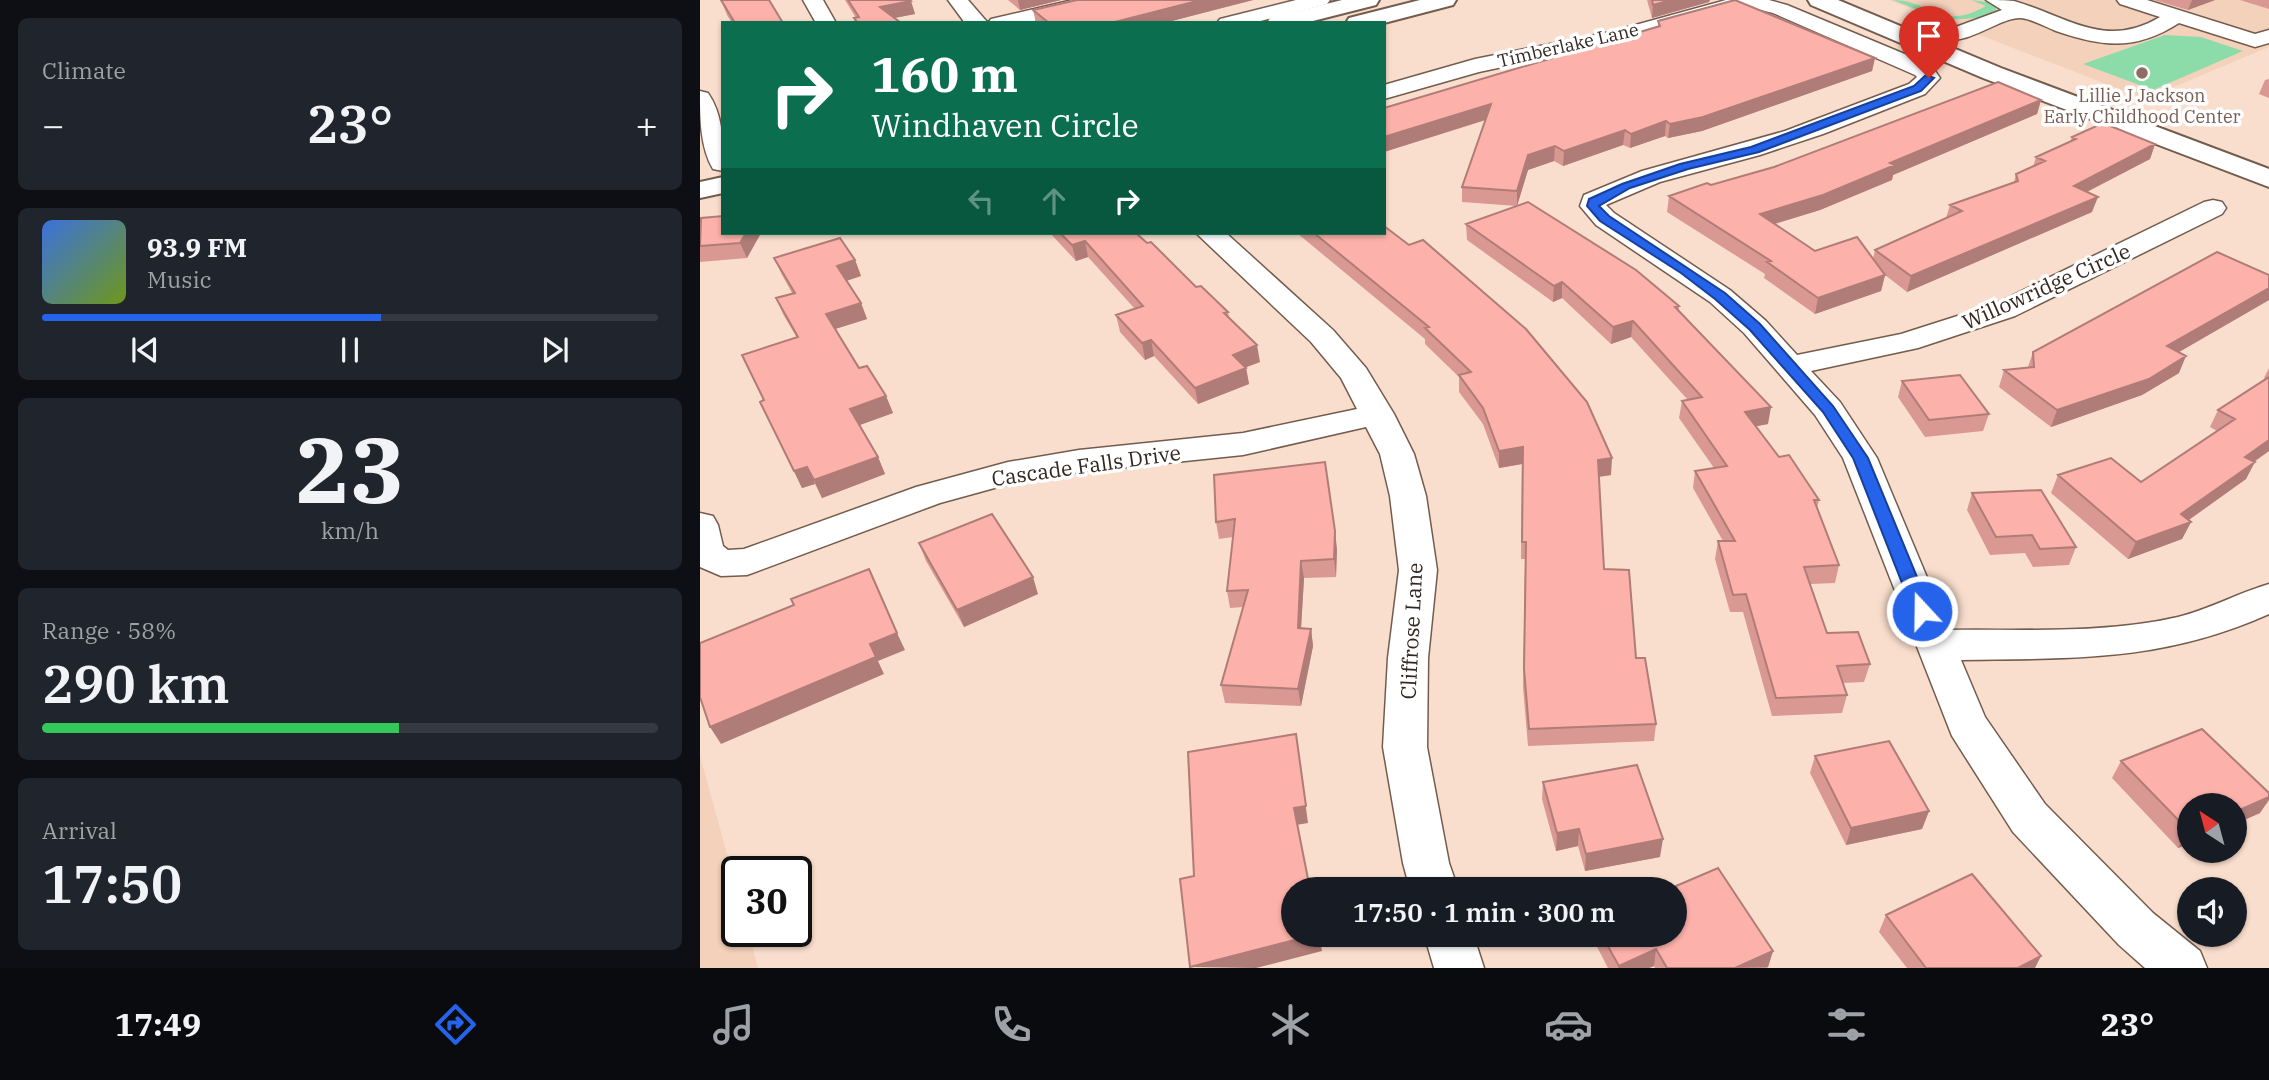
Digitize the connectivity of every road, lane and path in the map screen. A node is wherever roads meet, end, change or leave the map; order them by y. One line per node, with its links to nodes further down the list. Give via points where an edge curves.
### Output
1 (813, 0): 14 (street)
2 (958, 0): 15 (street)
3 (1099, 0): 16 (street)
4 (1320, 0): 17 (street)
5 (1367, 0): 18 (main road)
6 (1445, 0): 19 (main road)
7 (1819, 0): 29 (main road, via 1992,73)
8 (1865, 0): 21 (main road)
9 (1996, 0): 11 (street)
10 (2127, 0): 13 (street)
11 (2020, 11): 20 (street, via 2120,39); 21 (street)
12 (2098, 16): 20 (street)
13 (2176, 16): 20 (street); 22 (street, via 2255,41)
14 (825, 21)
15 (975, 21)
16 (1007, 21)
17 (1235, 21)
18 (1286, 21)
19 (1365, 21)
20 (2145, 32)
21 (1952, 35): 25 (main road)
22 (2269, 36)
23 (1386, 91): 34 (street, Timberlake Lane, via 1475,66 1614,38 1723,5 1753,2 1913,64 1929,78 1917,89 1755,149 1661,173 1593,201 1592,206 1605,219 1720,296)
24 (707, 112): 26 (street)
25 (2269, 156)
26 (721, 160)
27 (721, 163): 28 (main road)
28 (700, 169)
29 (2269, 179)
30 (721, 185): 31 (main road)
31 (700, 190)
32 (2213, 208): 34 (street, Willowridge Circle, via 2005,310 1907,342)
33 (1212, 235): 35 (street, Cliffrose Lane, via 1322,336 1355,375)
34 (1792, 365): 38 (street, via 1860,458)
35 (1378, 414): 36 (street, Cascade Falls Drive, via 1243,444 1008,472 928,495 747,562 722,563 706,552); 39 (street, Cliffrose Lane, via 1397,454 1418,570 1408,657 1405,747)
36 (700, 525)
37 (2269, 598): 38 (street, via 2230,616 2156,635 2106,642)
38 (1936, 645): 42 (street, via 1967,724 2029,818 2136,929)
39 (1430, 877)
40 (1452, 947): 41 (street)
41 (1459, 968)
42 (2182, 968)

